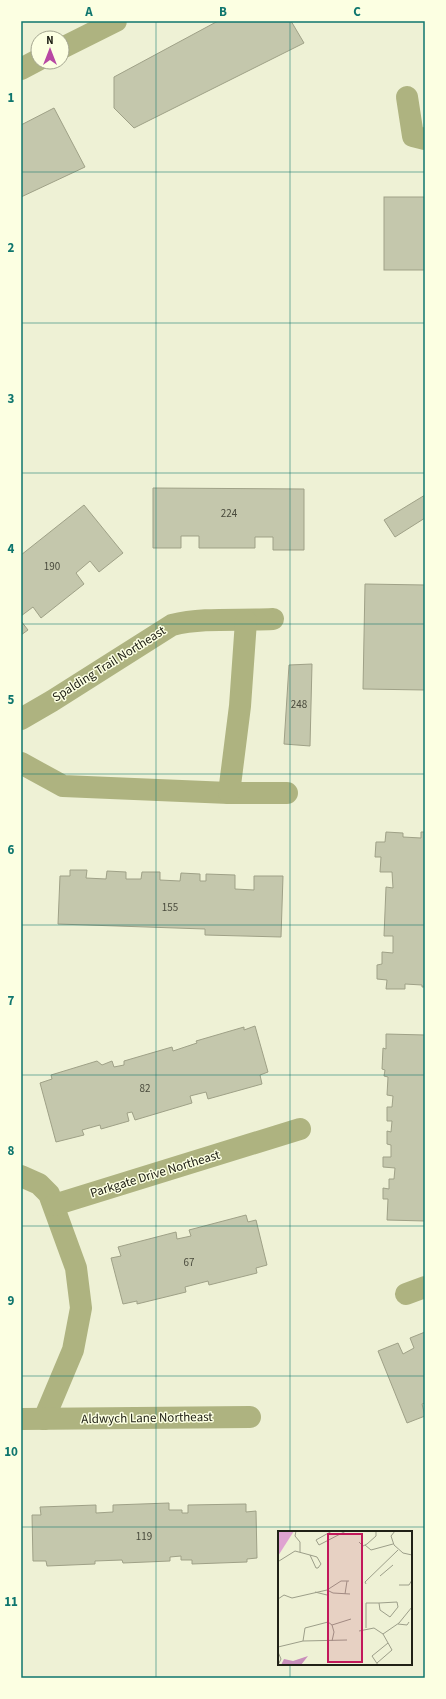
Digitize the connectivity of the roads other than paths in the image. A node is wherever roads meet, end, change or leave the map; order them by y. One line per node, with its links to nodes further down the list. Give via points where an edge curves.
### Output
1 (116, 21): 2 (street)
2 (70, 44)
3 (30, 64): 4 (street)
4 (21, 69)
5 (407, 98): 6 (street, via 413,136)
6 (425, 139)
7 (273, 619): 8 (street, Spalding Trail Northeast)
8 (246, 621): 9 (street, Spalding Trail Northeast, via 191,620 172,625); 11 (street, via 240,706)
9 (21, 719)
10 (21, 763): 11 (street, via 63,786)
11 (229, 793): 12 (street)
12 (287, 793)
13 (300, 1129): 15 (street, Parkgate Drive Northeast)
14 (21, 1176): 15 (street, via 39,1184 49,1194)
15 (54, 1205): 18 (street, via 76,1268 81,1308 73,1350)
16 (250, 1417): 18 (street, Aldwych Lane Northeast)
17 (21, 1419): 18 (street, Aldwych Lane Northeast)
18 (44, 1419)

